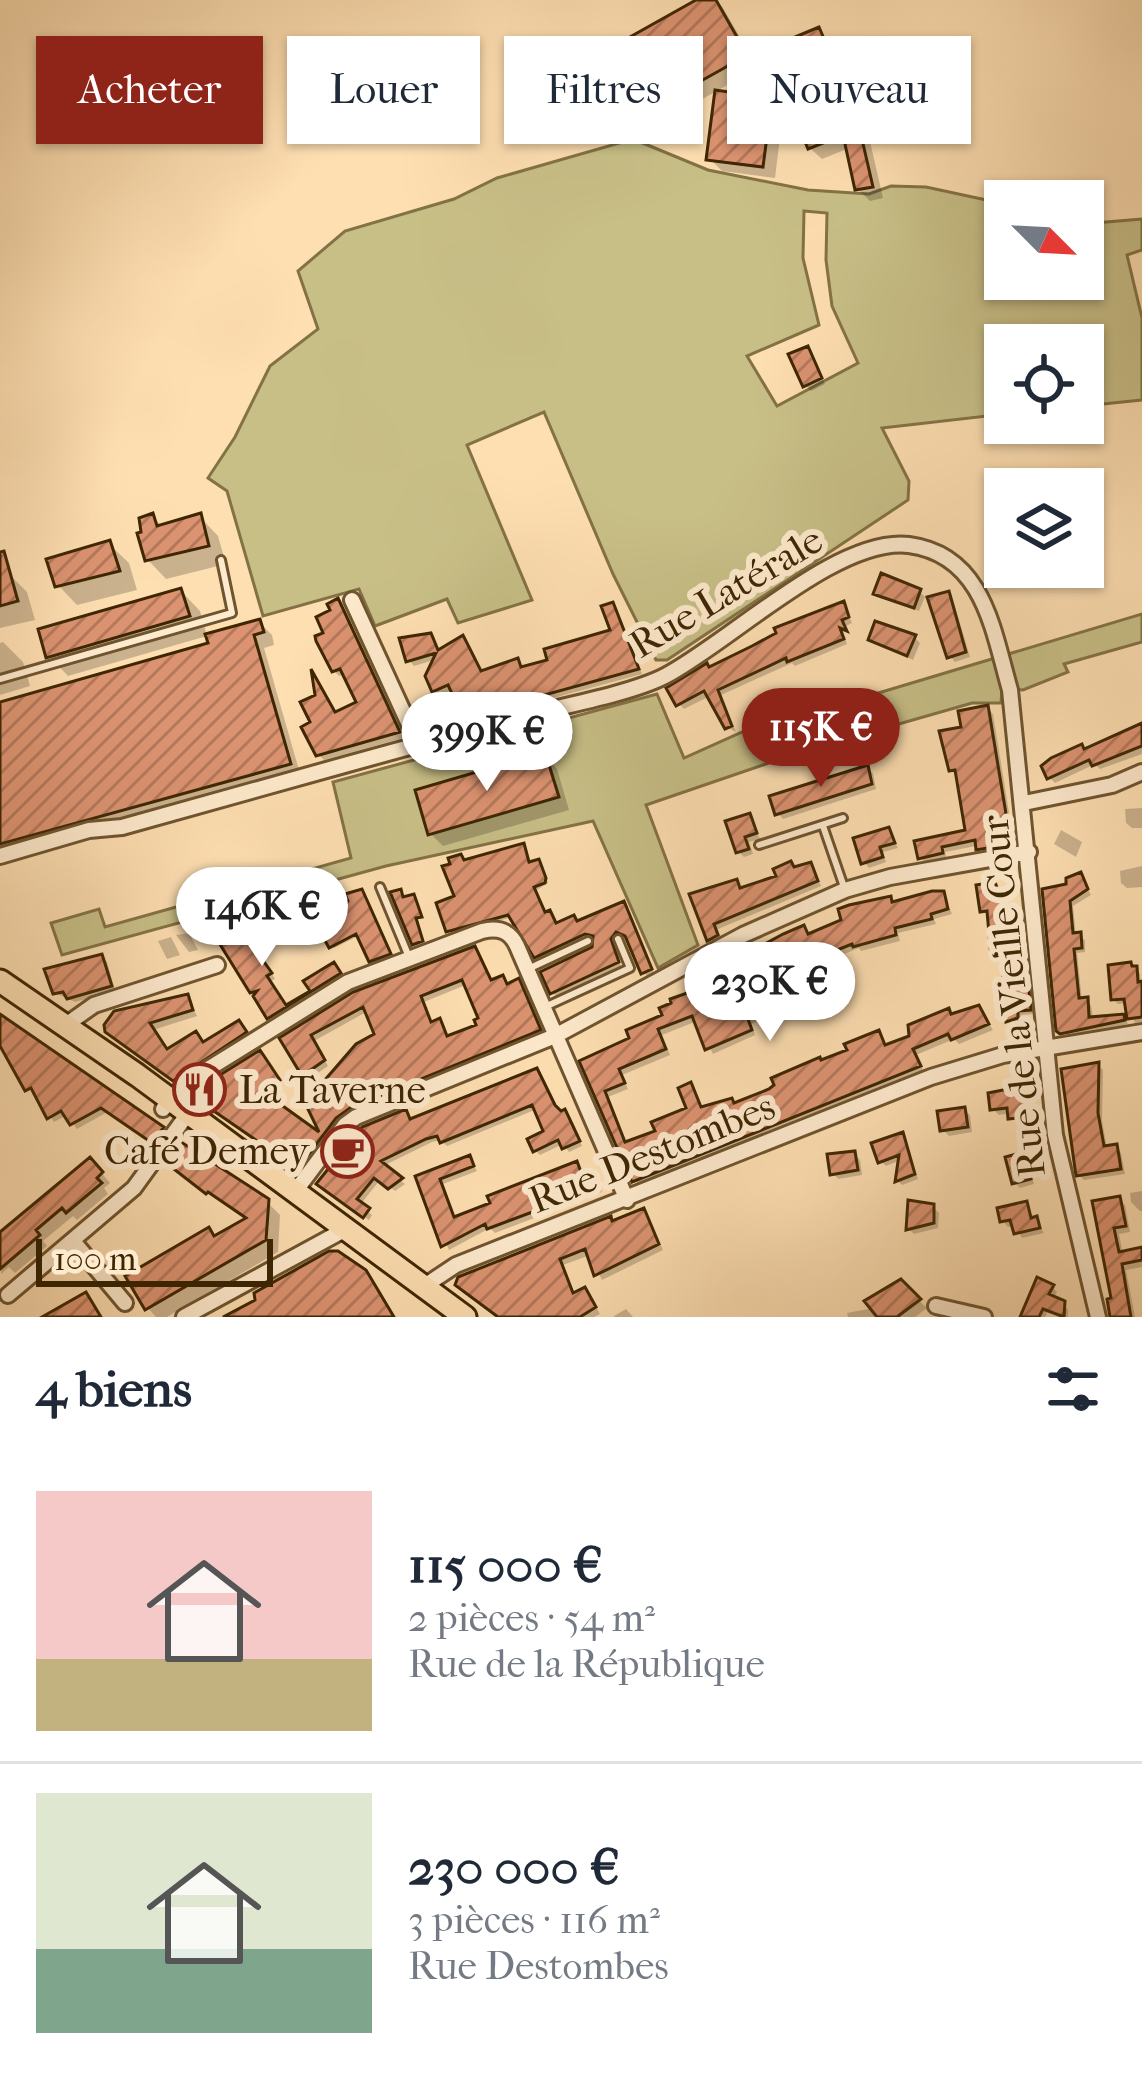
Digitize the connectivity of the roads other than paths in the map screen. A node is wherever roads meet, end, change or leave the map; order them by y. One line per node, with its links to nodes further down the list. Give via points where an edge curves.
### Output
1 (220, 560): 4 (lane, via 232,613)
2 (352, 599): 5 (street)
3 (1003, 666): 5 (street, Rue Latérale, via 988,608 965,572 926,548 880,545 851,555 665,676); 7 (street, Rue de la Vieille Cour)
4 (0, 679)
5 (418, 744): 12 (street, Rue Latérale)
6 (1142, 772): 7 (street)
7 (1024, 803): 11 (street, Rue de la Vieille Cour)
8 (843, 818): 9 (lane)
9 (823, 824): 10 (lane); 14 (lane)
10 (759, 845)
11 (1029, 852): 14 (street); 25 (street, Rue de la Vieille Cour)
12 (0, 856)
13 (380, 887): 17 (lane)
14 (845, 890): 24 (street)
15 (618, 939): 21 (lane, via 630,968)
16 (588, 941): 19 (lane)
17 (409, 957): 19 (street, via 504,931); 26 (street, via 348,982 196,1076)
18 (218, 965): 22 (street, via 94,1005)
19 (528, 969): 21 (street)
20 (2, 985): 22 (main road)
21 (543, 1007): 24 (street)
22 (63, 1027): 26 (main road)
23 (1142, 1032): 25 (street, Rue Destombes)
24 (555, 1036): 27 (street, via 350,1120); 28 (street)
25 (1047, 1047): 28 (street, Rue Destombes, via 920,1080); 38 (street, Rue de la Vieille Cour, via 1057,1148)
26 (176, 1111): 27 (main road); 30 (street, via 134,1188)
27 (294, 1193): 29 (main road)
28 (627, 1200): 31 (street, Rue Destombes, via 456,1264)
29 (344, 1229): 31 (main road); 35 (street)
30 (73, 1241): 32 (street); 33 (street)
31 (423, 1287): 36 (main road)
32 (8, 1294)
33 (125, 1303)
34 (936, 1306): 37 (street)
35 (184, 1317)
36 (465, 1317)
37 (984, 1317)
38 (1098, 1317)

